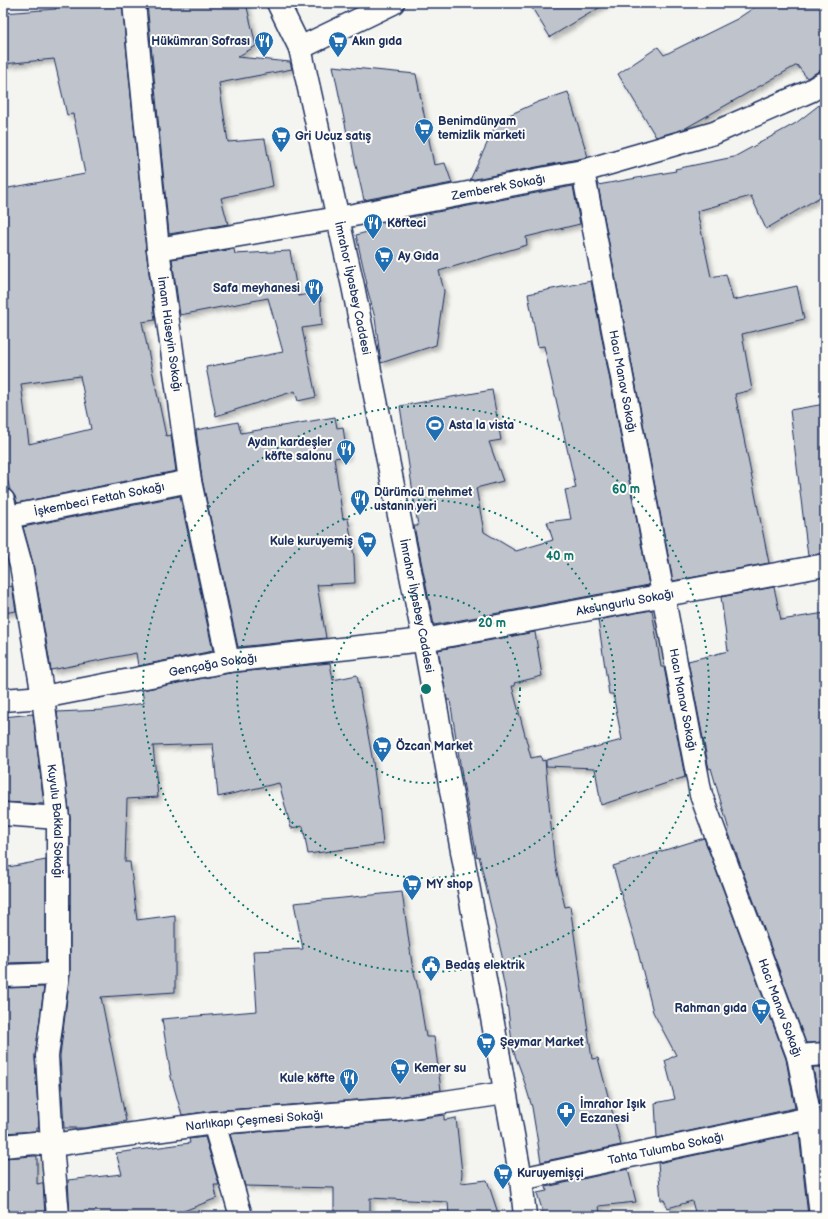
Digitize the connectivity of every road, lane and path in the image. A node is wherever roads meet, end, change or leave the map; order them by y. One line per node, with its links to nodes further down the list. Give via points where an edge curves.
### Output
1 (134, 3): 8 (street, İmam Hüseyin Sokağı)
2 (278, 3): 4 (street, İmrahor İlyasbey Caddesi)
3 (393, 3): 4 (street)
4 (300, 48): 7 (street, İmrahor İlyasbey Caddesi)
5 (825, 82): 6 (street, Zemberek Sokağı, via 714,133)
6 (583, 171): 7 (street, Zemberek Sokağı); 13 (street, Hacı Manav Sokağı)
7 (338, 218): 8 (street, Zemberek Sokağı); 14 (street, İmrahor İlyasbey Caddesi)
8 (158, 249): 9 (street, İmam Hüseyin Sokağı)
9 (190, 481): 10 (street, İşkembeci Fettah Sokağı); 15 (street, İmam Hüseyin Sokağı)
10 (5, 508): 11 (street, Kuyulu Bakkal Sokağı)
11 (12, 565): 16 (street, Kuyulu Bakkal Sokağı)
12 (825, 565): 13 (street, Aksungurlu Sokağı)
13 (664, 595): 14 (street, Aksungurlu Sokağı); 23 (street, Hacı Manav Sokağı, via 701,795)
14 (424, 640): 15 (street, Gençağa Sokağı); 24 (street, İmrahor İlyasbey Caddesi)
15 (228, 661): 16 (street, Gençağa Sokağı)
16 (43, 697): 17 (street, Gençağa Sokağı); 19 (street, Kuyulu Bakkal Sokağı)
17 (3, 700)
18 (3, 814): 19 (street)
19 (58, 818): 20 (street, Kuyulu Bakkal Sokağı)
20 (58, 974): 21 (street); 27 (street, Kuyulu Bakkal Sokağı, via 47,1056)
21 (3, 976)
22 (825, 1054): 23 (street)
23 (798, 1056): 25 (street, Hacı Manav Sokağı)
24 (505, 1093): 26 (street, Narlıkapı Çeşmesi Sokağı, via 398,1109); 29 (street, İmrahor İlyasbey Caddesi)
25 (810, 1118): 29 (street, Tahta Tulumba Sokağı); 33 (street, Hacı Manav Sokağı)
26 (214, 1123): 27 (street, Narlıkapı Çeşmesi Sokağı); 31 (street)
27 (52, 1145): 28 (street, Narlıkapı Çeşmesi Sokağı, via 35,1143); 30 (street, Kuyulu Bakkal Sokağı)
28 (3, 1146)
29 (521, 1179): 32 (street, İmrahor İlyasbey Caddesi)
30 (58, 1216)
31 (241, 1216)
32 (525, 1216)
33 (820, 1216)

